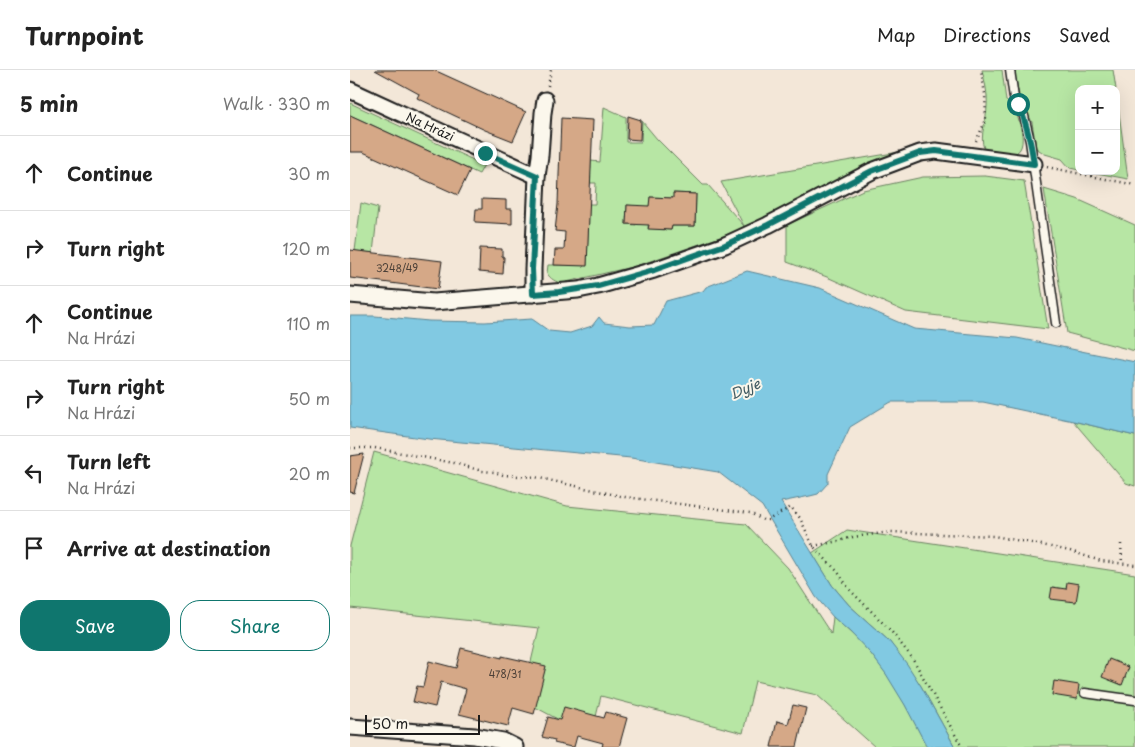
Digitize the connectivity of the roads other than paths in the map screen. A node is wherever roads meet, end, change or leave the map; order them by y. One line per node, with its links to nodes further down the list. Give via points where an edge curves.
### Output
1 (1010, 70): 4 (lane, via 1014,98 1028,129)
2 (350, 90): 5 (street, Na Hrázi)
3 (545, 100): 5 (street)
4 (1034, 164): 6 (street, via 936,151 920,153 872,171 716,248 598,286); 8 (lane)
5 (537, 176): 6 (street)
6 (533, 294): 7 (street, via 434,302)
7 (350, 295)
8 (1056, 323)
9 (1085, 693): 10 (lane)
10 (1135, 700)
11 (350, 727): 12 (street, via 475,736 504,741)
12 (515, 747)

